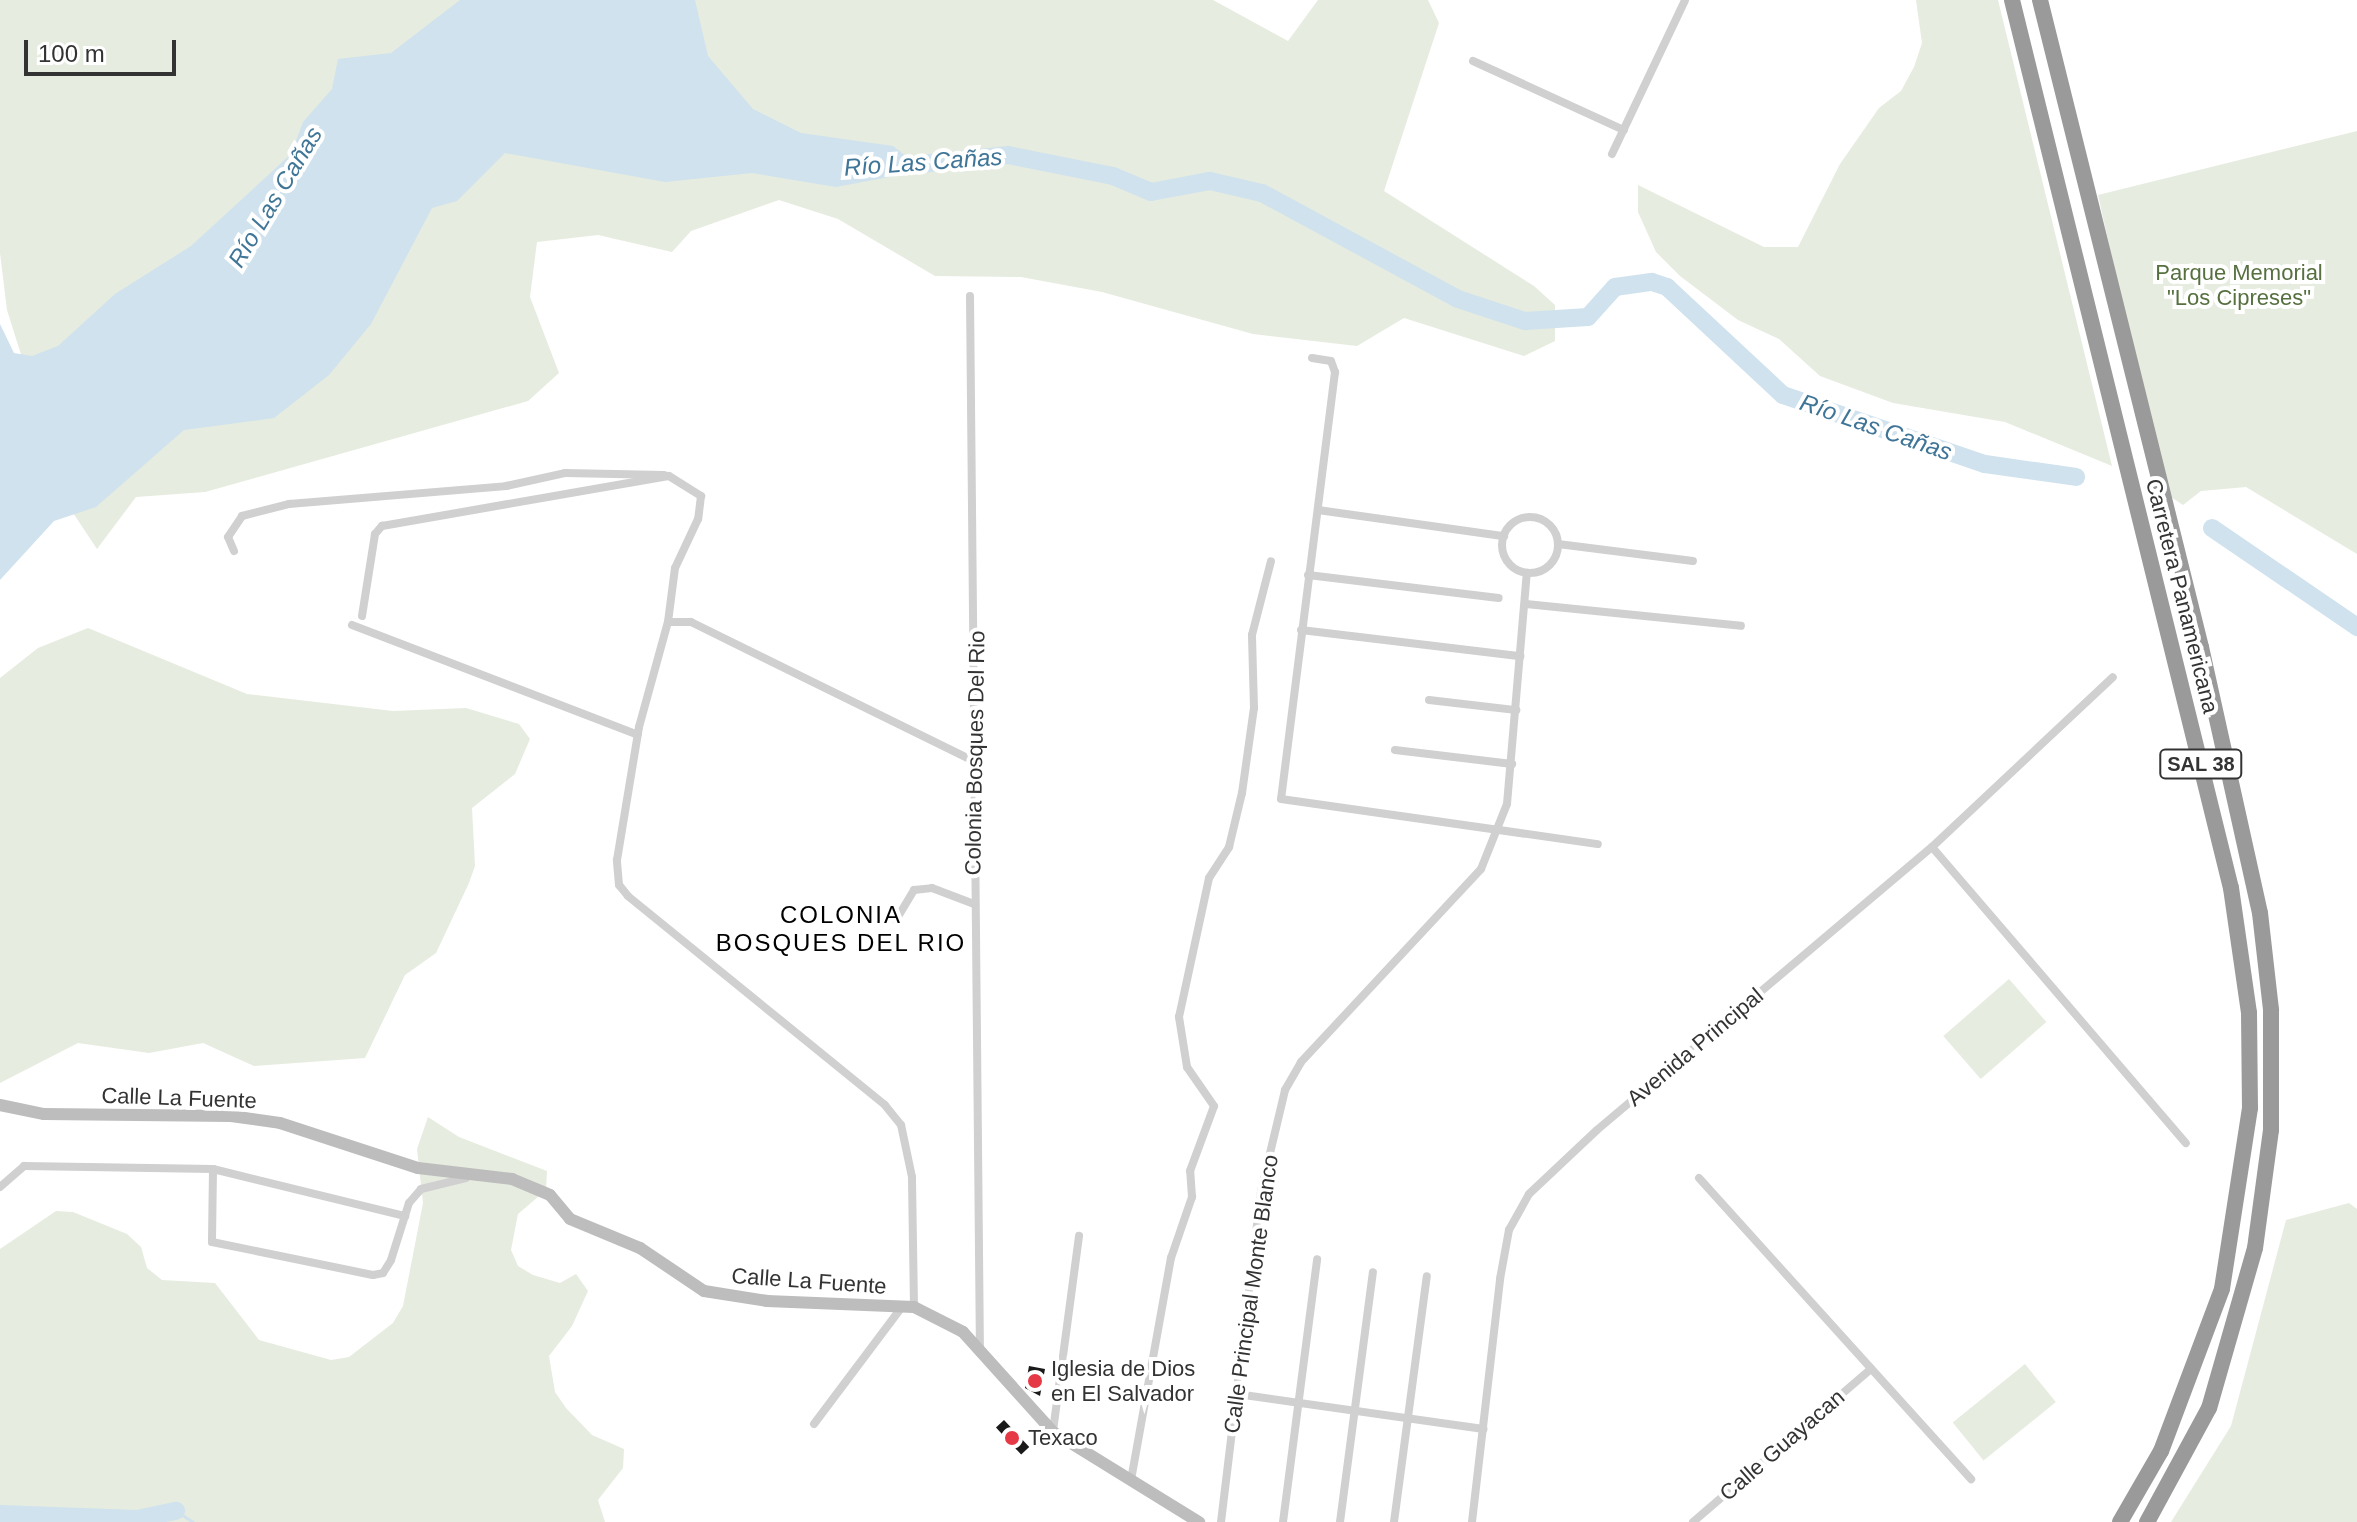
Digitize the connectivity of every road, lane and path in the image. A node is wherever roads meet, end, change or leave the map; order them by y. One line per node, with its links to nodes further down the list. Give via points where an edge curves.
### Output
1 (1685, 0): 5 (street)
2 (2012, 0): 19 (highway, Carretera Panamericana / SAL 38)
3 (2040, 0): 18 (highway, Carretera Panamericana / SAL 38)
4 (1473, 61): 5 (street)
5 (1624, 130): 6 (street)
6 (1612, 154)
7 (970, 296): 35 (street, Colonia Bosques Del Rio, via 978,584)
8 (1312, 358): 10 (street, via 1331,361 1335,372)
9 (669, 476): 13 (street, via 605,470 506,486 289,504 242,516 228,537); 22 (street, via 382,526 375,534); 23 (street, via 701,496 698,519 675,568)
10 (1318, 510): 11 (street); 17 (street)
11 (1504, 536): 12 (street, via 1515,521 1534,517 1551,526); 16 (street, via 1506,560)
12 (1558, 544): 15 (street); 16 (street, via 1545,569)
13 (234, 551)
14 (1271, 561): 64 (street, via 1252,635 1254,708 1242,793 1229,847 1209,878 1179,1017 1187,1067 1214,1106 1190,1171 1192,1197 1171,1258)
15 (1693, 561)
16 (1527, 573): 21 (street, Calle Principal Monte Blanco)
17 (1308, 575): 20 (street); 26 (street)
18 (2186, 588): 19 (highway, via 2176,598); 27 (highway, Carretera Panamericana / SAL 38)
19 (2161, 597): 28 (highway, Carretera Panamericana / SAL 38)
20 (1499, 598)
21 (1526, 604): 25 (street); 29 (street, Calle Principal Monte Blanco)
22 (362, 616)
23 (668, 622): 33 (street); 35 (street, via 691,622)
24 (352, 625): 33 (street)
25 (1741, 626)
26 (1301, 630): 29 (street); 37 (street, via 1284,803)
27 (2201, 649): 28 (highway, via 2191,645); 73 (highway, Carretera Panamericana / SAL 38, via 2260,913 2273,1092 2264,1196 2234,1327 2194,1444)
28 (2175, 654): 72 (highway, Carretera Panamericana / SAL 38, via 2239,931 2249,1013 2250,1108 2222,1289 2166,1439)
29 (1520, 656): 32 (street, Calle Principal Monte Blanco)
30 (2113, 677): 39 (street, Avenida Principal)
31 (1429, 700): 32 (street)
32 (1516, 710): 36 (street, Calle Principal Monte Blanco)
33 (638, 735): 53 (street, via 617,860 619,885 885,1105 901,1125 912,1177)
34 (1395, 750): 36 (street)
35 (973, 761): 40 (street, Colonia Bosques Del Rio)
36 (1512, 764): 37 (street, Calle Principal Monte Blanco)
37 (1498, 832): 38 (street); 56 (street, Calle Principal Monte Blanco, via 1461,898 1301,1062 1285,1090 1261,1191)
38 (1598, 844)
39 (1932, 847): 43 (street); 61 (street, Avenida Principal, via 1597,1130 1529,1194 1509,1230)
40 (974, 904): 41 (street, via 932,888 914,890); 54 (street, Colonia Bosques Del Rio)
41 (896, 920)
42 (0, 1105): 45 (street, Calle La Fuente, via 44,1114 231,1116 320,1133 418,1168)
43 (2186, 1143)
44 (213, 1169): 47 (street, via 24,1166); 48 (street); 48 (street, via 211,1231 219,1246 383,1273)
45 (491, 1175): 48 (street, via 433,1182 409,1203); 53 (street, Calle La Fuente, via 550,1195 570,1219 640,1248 704,1291 767,1301)
46 (1699, 1178): 55 (street)
47 (0, 1187)
48 (405, 1216)
49 (1079, 1236): 62 (street)
50 (1317, 1259): 57 (street)
51 (1373, 1272): 58 (street)
52 (1427, 1276): 59 (street)
53 (908, 1307): 54 (street, Calle La Fuente, via 963,1332); 60 (street)
54 (980, 1353): 62 (street, Calle La Fuente)
55 (1871, 1369): 63 (street); 71 (street, Calle Guayacan)
56 (1237, 1394): 57 (street); 66 (street, Calle Principal Monte Blanco)
57 (1298, 1403): 58 (street); 67 (street)
58 (1355, 1411): 59 (street); 68 (street)
59 (1408, 1418): 61 (street); 69 (street)
60 (814, 1424)
61 (1484, 1429): 70 (street, Avenida Principal)
62 (1053, 1432): 64 (street, Calle La Fuente)
63 (1971, 1479)
64 (1131, 1480): 65 (street, Calle La Fuente)
65 (1199, 1522)
66 (1221, 1522)
67 (1283, 1522)
68 (1340, 1522)
69 (1394, 1522)
70 (1472, 1522)
71 (1693, 1522)
72 (2120, 1522)
73 (2147, 1522)

